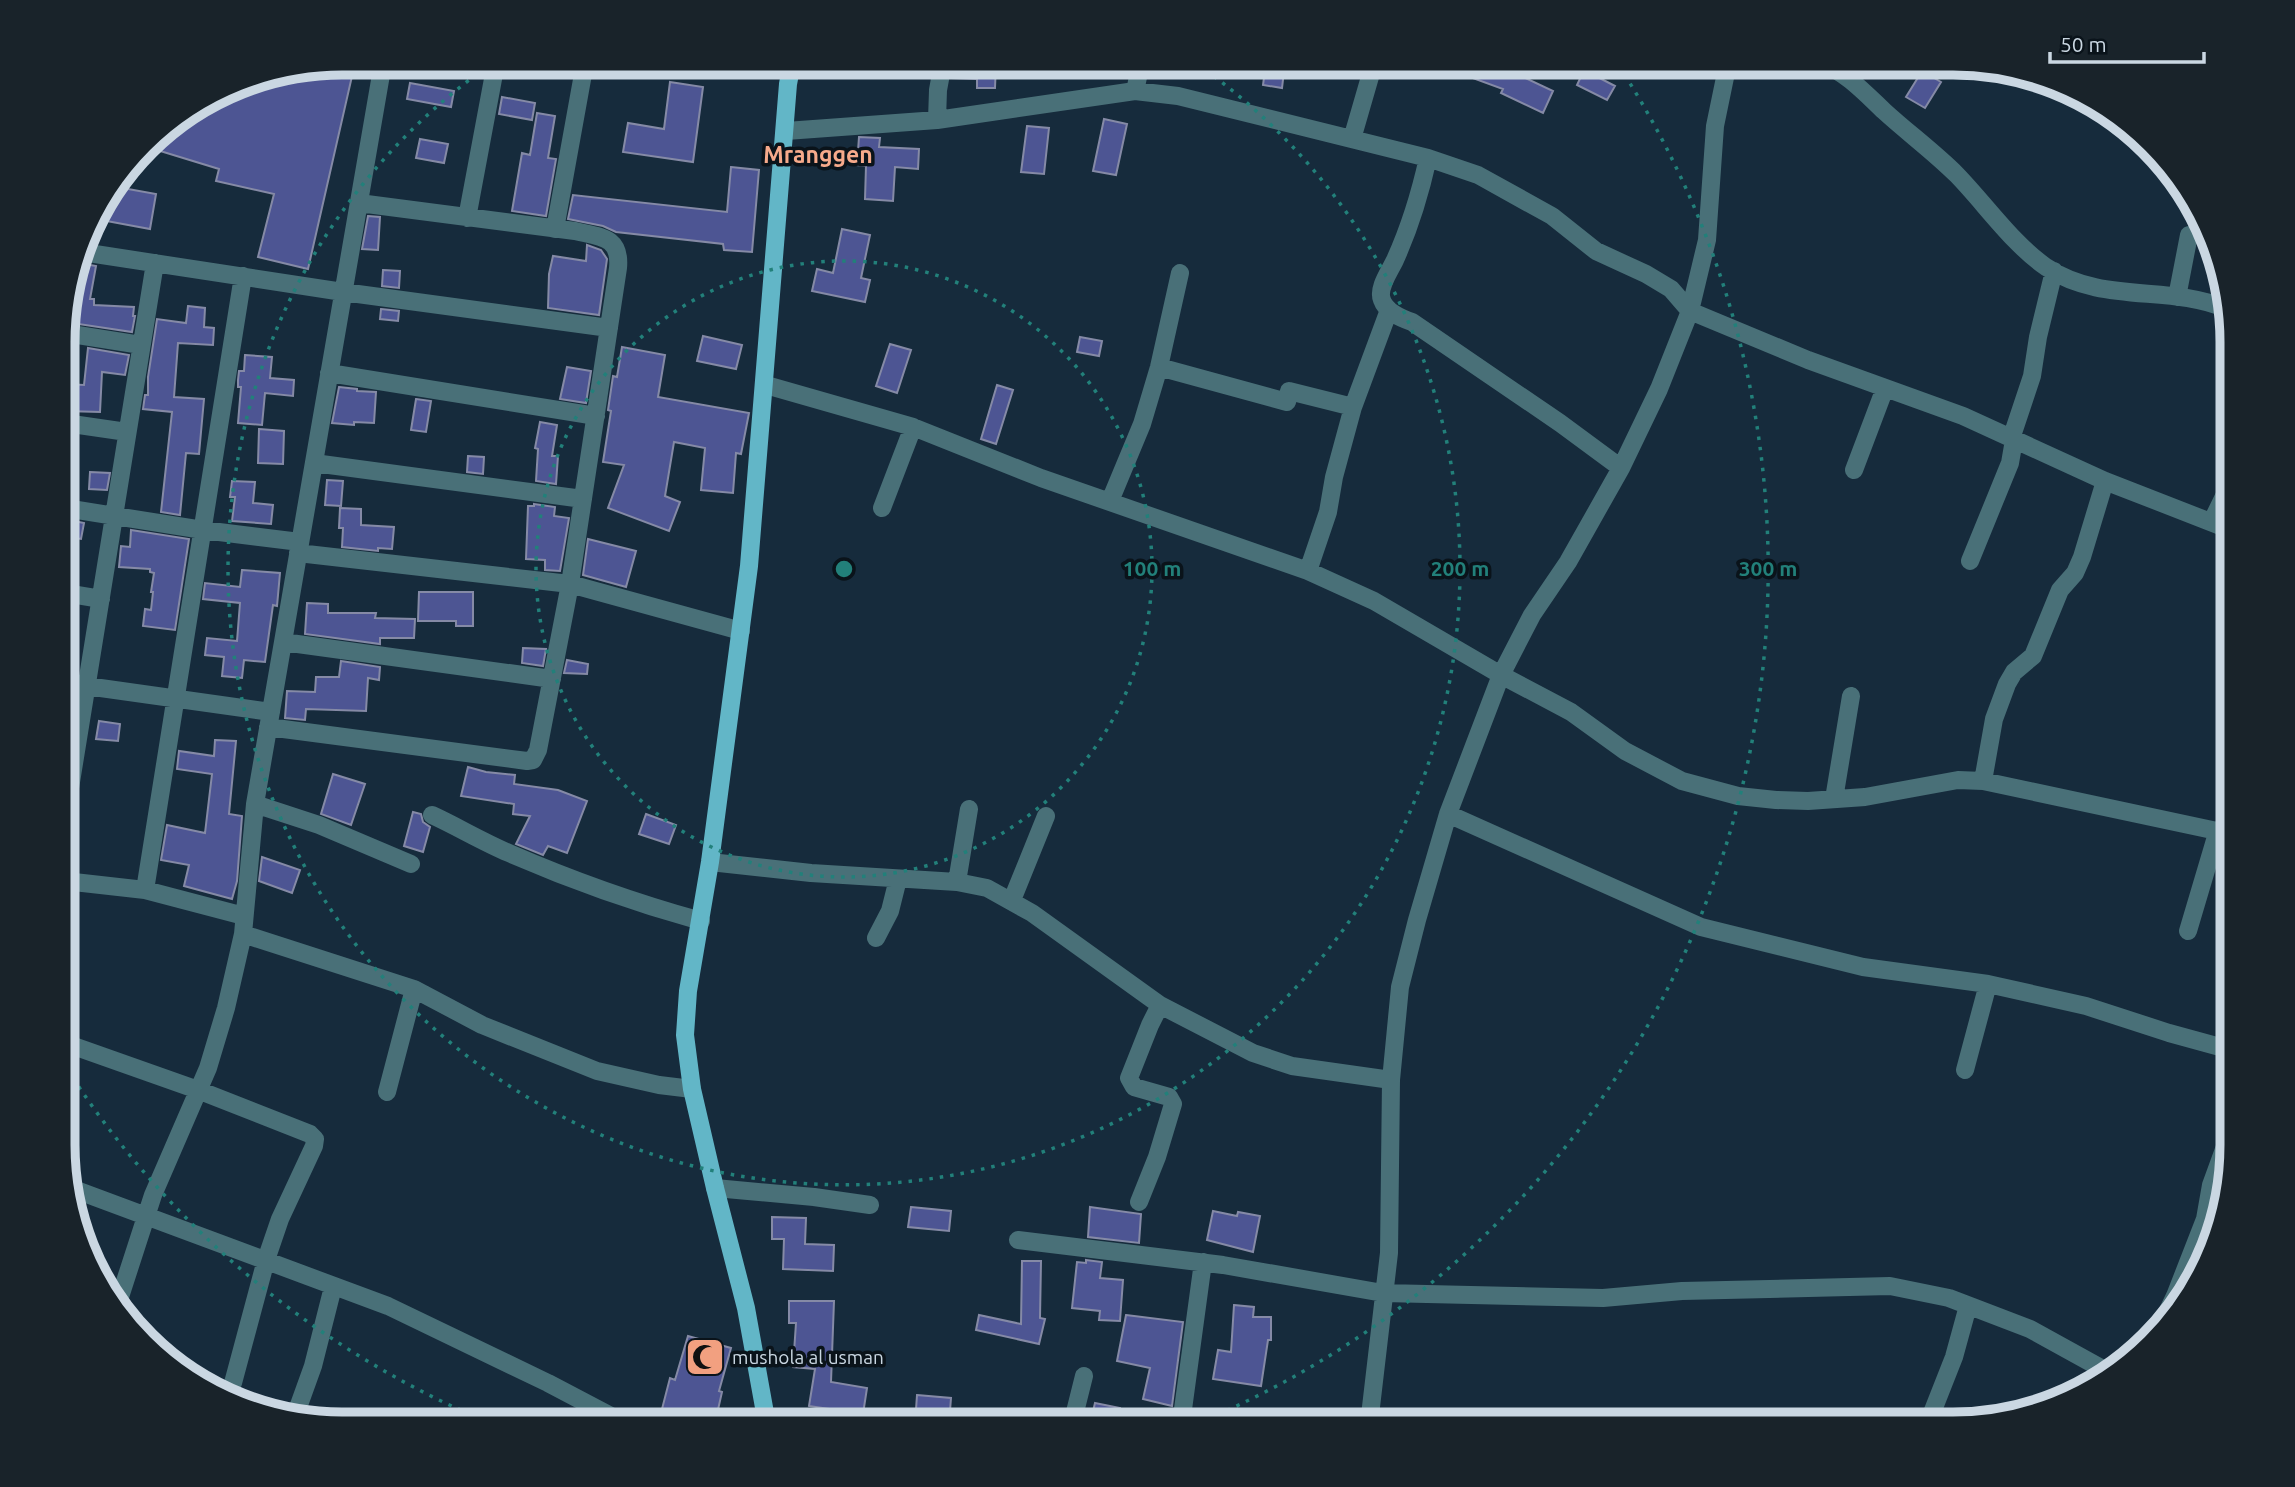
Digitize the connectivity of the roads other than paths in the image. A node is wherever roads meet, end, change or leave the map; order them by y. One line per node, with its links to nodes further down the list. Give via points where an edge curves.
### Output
1 (381, 75): 15 (street)
2 (494, 75): 16 (street)
3 (583, 75): 17 (street)
4 (791, 75): 12 (main road)
5 (941, 75): 11 (street)
6 (1138, 75): 10 (street)
7 (1371, 75): 13 (street)
8 (1726, 75): 28 (street, via 1715,126 1707,240)
9 (1842, 75): 21 (street, via 1955,173 2016,239)
10 (1135, 91): 11 (street); 13 (street, via 1178,96)
11 (937, 120): 12 (street)
12 (786, 131): 34 (main road)
13 (1352, 139): 14 (street)
14 (1428, 158): 27 (street, via 1405,239 1381,291); 28 (street, via 1478,175 1552,216 1596,251 1671,289)
15 (359, 203): 16 (street); 24 (street)
16 (467, 218): 17 (street)
17 (555, 229): 29 (street, via 597,236 616,246 620,254)
18 (2189, 234): 25 (street)
19 (91, 252): 20 (street)
20 (155, 263): 23 (street); 31 (street)
21 (2054, 271): 25 (street, via 2109,291); 41 (street, via 2032,376)
22 (1180, 273): 32 (street)
23 (243, 276): 24 (street); 54 (street)
24 (343, 292): 29 (street); 33 (street)
25 (2177, 297): 26 (street)
26 (2217, 305)
27 (1390, 310): 36 (street); 43 (street)
28 (1689, 311): 35 (street); 43 (street)
29 (610, 328): 37 (street)
30 (75, 335): 31 (street)
31 (141, 345): 40 (street)
32 (1159, 367): 36 (street, via 1287,402 1289,391); 47 (street, via 1142,424)
33 (329, 373): 37 (street); 42 (street)
34 (766, 385): 39 (street); 61 (main road)
35 (1885, 388): 41 (street, via 1963,416); 44 (street)
36 (1353, 407): 57 (street, via 1328,512)
37 (596, 416): 46 (street)
38 (75, 424): 40 (street)
39 (913, 427): 47 (street); 49 (street)
40 (127, 432): 51 (street)
41 (2012, 440): 45 (street); 56 (street, via 2010,463)
42 (314, 463): 46 (street); 55 (street)
43 (1621, 468): 63 (street)
44 (1854, 470)
45 (2105, 481): 52 (street); 71 (street, via 2075,573 2060,590 2033,656 2007,684 1994,719)
46 (583, 499): 58 (street)
47 (1110, 501): 57 (street)
48 (2220, 505): 52 (street)
49 (882, 508)
50 (75, 510): 51 (street)
51 (114, 516): 54 (street); 60 (street)
52 (2212, 521): 53 (street)
53 (2220, 525)
54 (203, 530): 55 (street); 68 (street)
55 (299, 548): 58 (street); 62 (street)
56 (1970, 561)
57 (1308, 571): 63 (street, via 1374,601)
58 (570, 584): 61 (street); 64 (street)
59 (75, 594): 60 (street)
60 (101, 598): 66 (street)
61 (741, 631): 80 (main road)
62 (282, 642): 64 (street); 69 (street)
63 (1501, 675): 72 (street, via 1682,781 1738,796); 75 (street)
64 (552, 679): 69 (street, via 533,760)
65 (75, 684): 66 (street)
66 (87, 686): 68 (street); 70 (street)
67 (1852, 696): 72 (street)
68 (176, 700): 69 (street); 85 (street)
69 (269, 719): 73 (street)
70 (75, 759)
71 (1983, 781): 72 (street, via 1958,780); 78 (street)
72 (1834, 799)
73 (255, 804): 81 (street); 88 (street)
74 (969, 809): 84 (street)
75 (1448, 814): 91 (street, via 1701,927 1863,967); 97 (street, via 1400,987)
76 (432, 815): 87 (street, via 542,867)
77 (1046, 817): 86 (street)
78 (2220, 831)
79 (2220, 845): 89 (street)
80 (710, 862): 82 (street); 87 (main road)
81 (411, 864)
82 (898, 879): 84 (street); 90 (street, via 890,911)
83 (75, 882): 85 (street)
84 (957, 882): 86 (street, via 987,888)
85 (145, 890): 88 (street)
86 (1012, 900): 93 (street)
87 (701, 921): 98 (main road, via 685,1035)
88 (243, 925): 92 (street); 99 (street, via 212,1056)
89 (2188, 931)
90 (876, 938)
91 (1988, 984): 95 (street, via 2086,1006); 96 (street)
92 (414, 989): 98 (street, via 482,1025 597,1071 659,1086); 100 (street)
93 (1160, 1006): 97 (street, via 1253,1053 1292,1066); 104 (street, via 1129,1078 1134,1087 1169,1097 1173,1104)
94 (75, 1047): 99 (street)
95 (2220, 1047)
96 (1965, 1070)
97 (1391, 1080): 112 (street, via 1389,1253)
98 (692, 1088): 102 (main road)
99 (198, 1090): 106 (street); 108 (street, via 314,1139)
100 (387, 1092)
101 (2219, 1163): 111 (street, via 2205,1219)
102 (715, 1188): 105 (street); 120 (main road, via 746,1308)
103 (79, 1192): 106 (street)
104 (1139, 1202)
105 (870, 1205)
106 (145, 1218): 108 (street); 113 (street)
107 (1018, 1240): 109 (street)
108 (266, 1260): 110 (street); 117 (street)
109 (1203, 1262): 112 (street); 122 (street)
110 (333, 1287): 118 (street); 119 (street, via 388,1307)
111 (2178, 1287)
112 (1383, 1293): 114 (street, via 1603,1298 1889,1286); 123 (street)
113 (121, 1294)
114 (1968, 1306): 115 (street, via 2030,1329); 124 (street)
115 (2100, 1368)
116 (1084, 1376): 121 (street)
117 (233, 1383)
118 (299, 1408)
119 (603, 1412)
120 (764, 1412)
121 (1075, 1412)
122 (1183, 1412)
123 (1370, 1412)
124 (1932, 1412)

